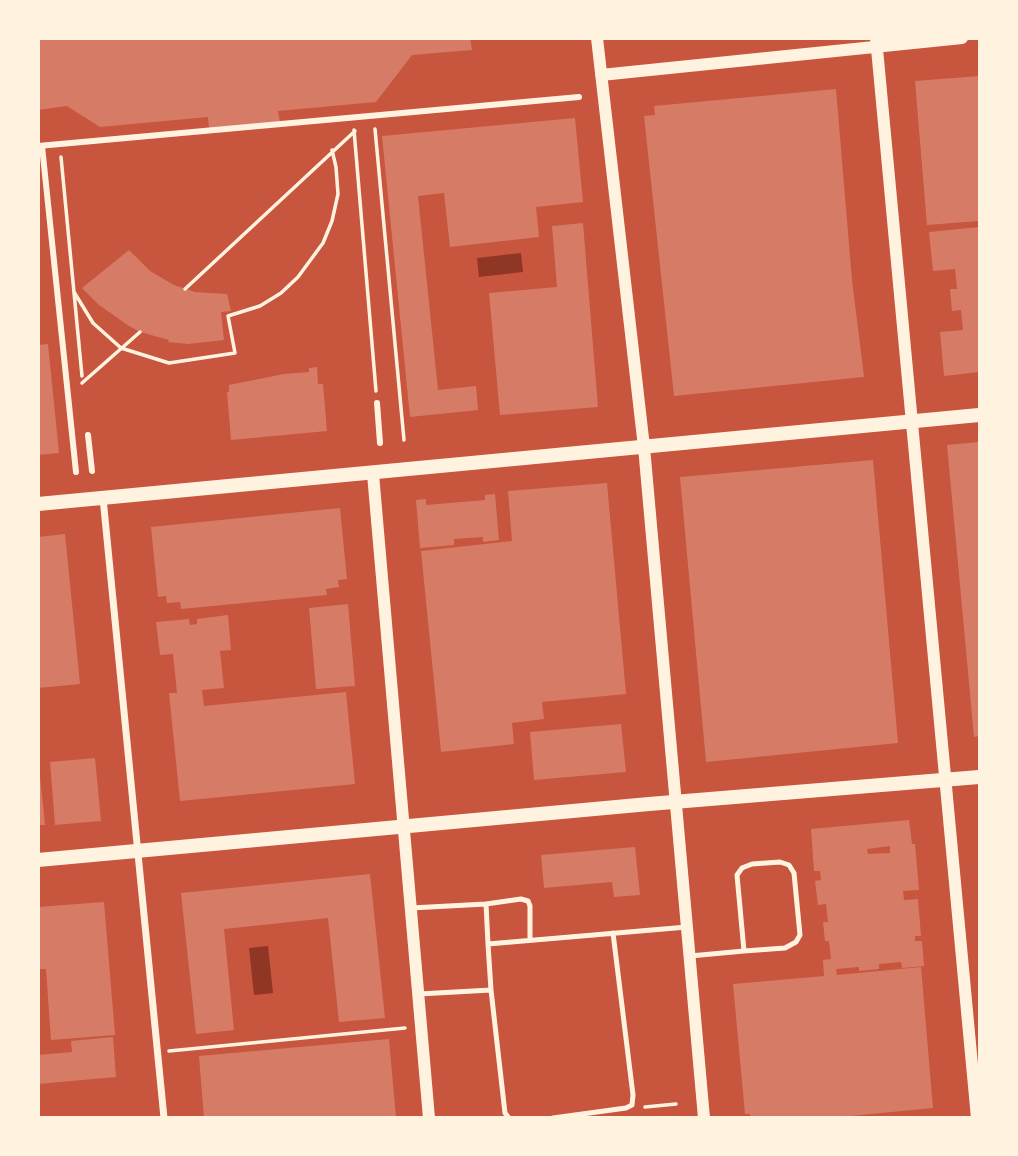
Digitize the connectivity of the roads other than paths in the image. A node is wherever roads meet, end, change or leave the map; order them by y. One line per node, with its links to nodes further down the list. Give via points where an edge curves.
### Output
1 (597, 38): 4 (street)
2 (962, 38): 3 (street)
3 (877, 43): 4 (street); 9 (street)
4 (601, 75): 12 (street)
5 (579, 97): 6 (street)
6 (40, 146): 14 (street)
7 (377, 403): 11 (street)
8 (979, 415): 9 (main road)
9 (912, 421): 12 (main road); 19 (street)
10 (88, 435): 13 (street)
11 (380, 443)
12 (644, 447): 15 (main road); 20 (street)
13 (92, 471)
14 (76, 472)
15 (373, 474): 16 (main road); 21 (street)
16 (103, 498): 17 (main road); 22 (street)
17 (38, 504)
18 (979, 777): 19 (main road)
19 (945, 780): 20 (main road); 39 (street)
20 (676, 801): 21 (main road); 26 (street)
21 (404, 826): 22 (main road); 25 (street)
22 (139, 852): 23 (main road); 34 (street)
23 (38, 860)
24 (486, 904): 25 (lane); 28 (lane, via 527,901); 29 (lane)
25 (411, 908): 33 (street)
26 (687, 927): 27 (lane); 31 (street)
27 (613, 933): 28 (lane); 37 (lane, via 632,1105)
28 (530, 940): 29 (lane)
29 (488, 944): 32 (lane)
30 (744, 951): 30 (lane, via 785,948 800,935 794,873 789,865 752,864 737,875); 31 (lane)
31 (690, 956): 38 (street)
32 (491, 990): 33 (lane); 36 (lane)
33 (419, 994): 35 (street)
34 (164, 1118)
35 (429, 1118)
36 (509, 1118)
37 (553, 1118)
38 (704, 1118)
39 (977, 1118)

